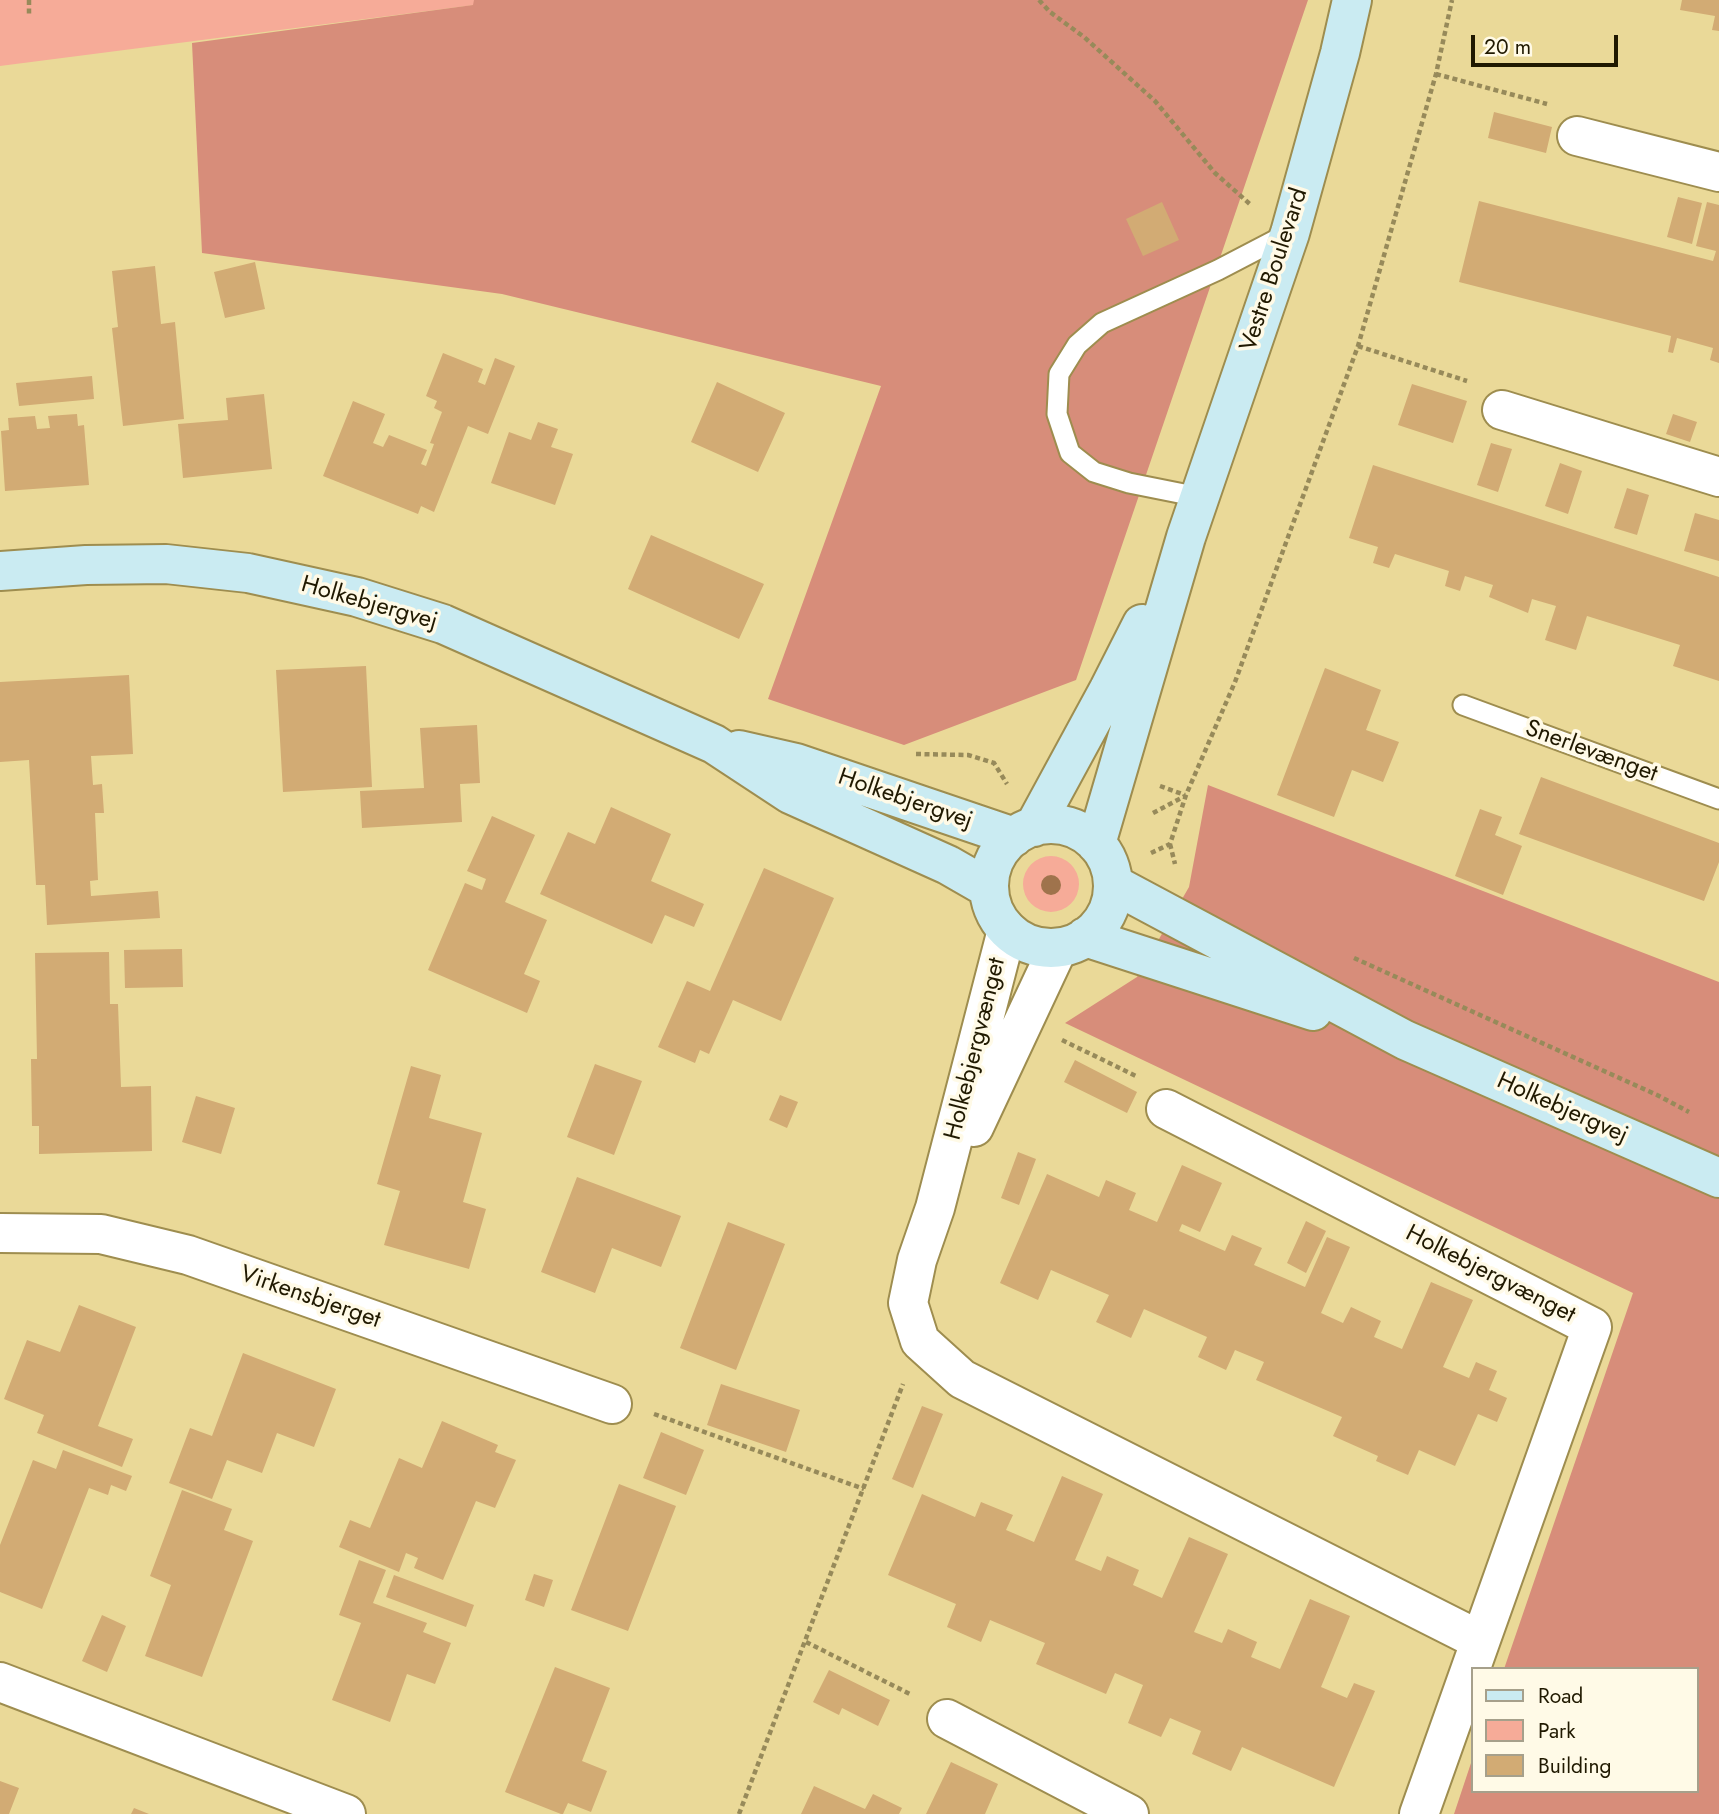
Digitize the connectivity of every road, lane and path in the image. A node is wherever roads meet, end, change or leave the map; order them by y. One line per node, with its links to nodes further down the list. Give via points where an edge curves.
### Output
1 (29, 0): 5 (path)
2 (1039, 0): 9 (path, via 1155,101 1244,200)
3 (1352, 0): 9 (street, Vestre Boulevard)
4 (1452, 0): 6 (path)
5 (29, 14)
6 (1436, 74): 7 (path, via 1576,111); 10 (path)
7 (1577, 136): 8 (street)
8 (1719, 172)
9 (1290, 233): 13 (street, Vestre Boulevard); 13 (lane, via 1102,323 1077,345 1059,374 1057,414 1070,453 1094,472)
10 (1358, 346): 11 (path, via 1499,391); 20 (path, via 1235,682 1170,844)
11 (1502, 410): 12 (street)
12 (1719, 477)
13 (1199, 497): 14 (street, Vestre Boulevard)
14 (1185, 537): 19 (street, Vestre Boulevard, via 1109,689); 20 (street, Vestre Boulevard)
15 (0, 572): 17 (street, Holkebjergvej, via 166,564 248,573 357,597 443,624)
16 (1464, 705): 18 (lane, Snerlevænget)
17 (714, 744): 19 (street, Holkebjergvej, via 796,763); 21 (street, Holkebjergvej, via 790,794 948,865)
18 (1719, 799)
19 (1024, 832): 20 (street, via 1051,824 1067,826 1083,833); 21 (street, via 999,851)
20 (1107, 866): 23 (street, via 1110,905 1101,923); 26 (street, Holkebjergvej)
21 (988, 888): 22 (street)
22 (1007, 930): 23 (street, via 1022,942 1039,947); 30 (street, Holkebjergvænget)
23 (1072, 943): 25 (street, Holkebjergvænget); 26 (street, Holkebjergvej)
24 (1346, 955): 28 (path)
25 (1024, 1021): 27 (path, via 1162,1089); 30 (street, Holkebjergvænget)
26 (1405, 1040): 29 (street, Holkebjergvej)
27 (1166, 1109): 35 (street, Holkebjergvænget, via 1592,1327)
28 (1691, 1114)
29 (1719, 1178)
30 (935, 1208): 32 (street, Holkebjergvænget, via 908,1303)
31 (0, 1233): 33 (street, Virkensbjerget, via 101,1234 188,1255)
32 (920, 1341): 34 (path); 35 (street, via 962,1379)
33 (612, 1404): 34 (path, via 634,1406)
34 (864, 1489): 36 (path)
35 (1479, 1640): 42 (street, Holkebjergvænget)
36 (806, 1642): 38 (path, via 936,1707); 40 (path)
37 (0, 1682): 39 (street)
38 (947, 1719): 41 (street)
39 (345, 1814)
40 (739, 1814)
41 (1129, 1814)
42 (1419, 1814)

